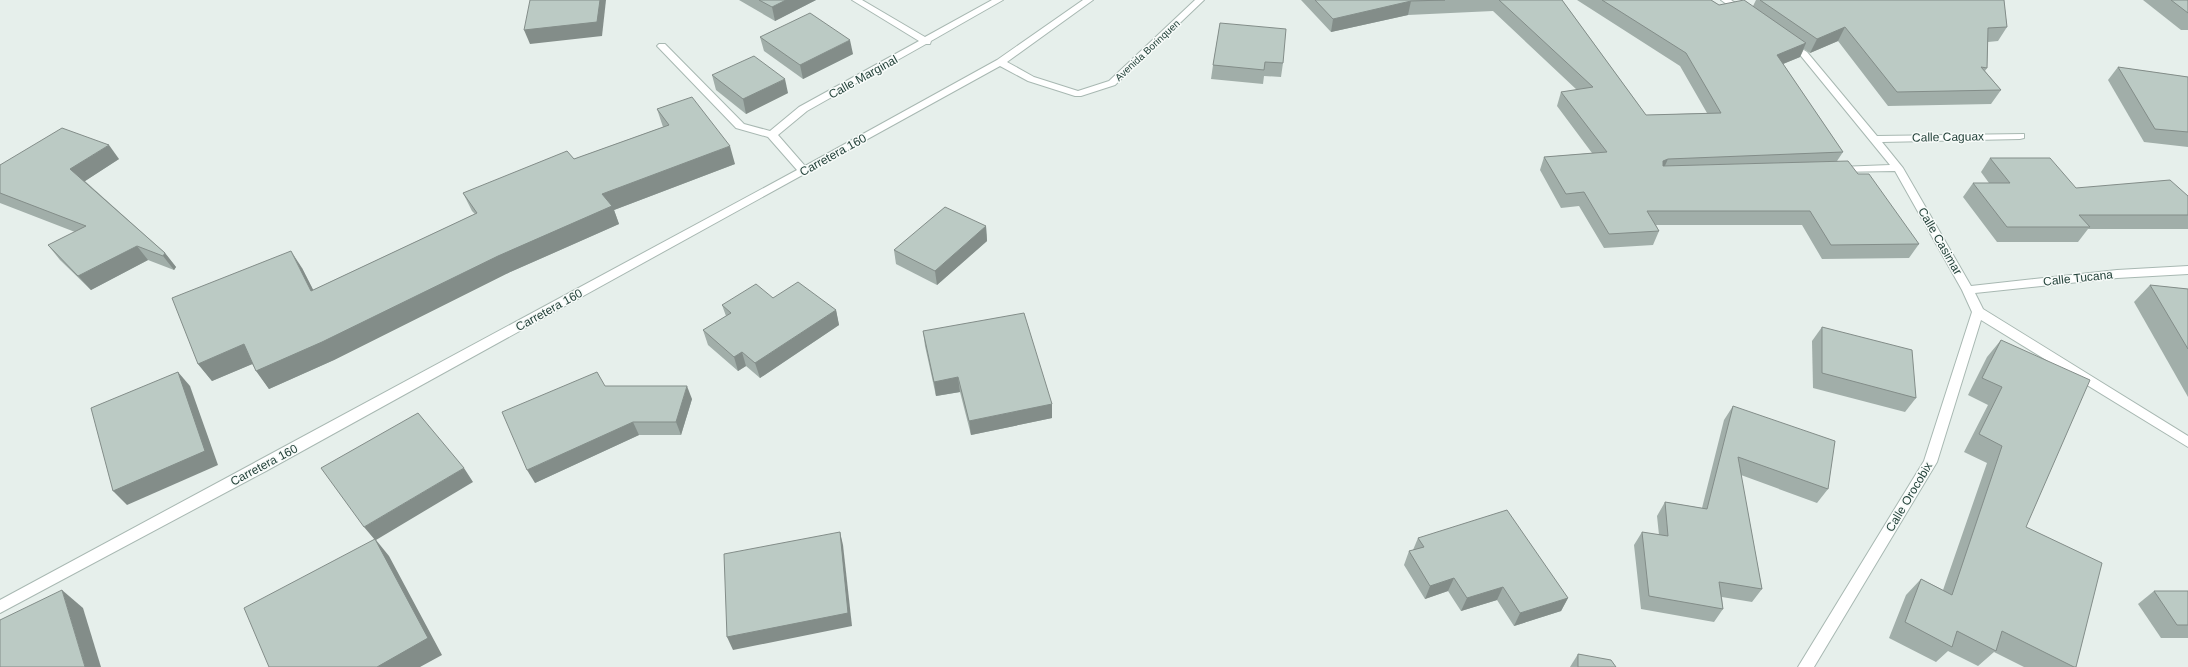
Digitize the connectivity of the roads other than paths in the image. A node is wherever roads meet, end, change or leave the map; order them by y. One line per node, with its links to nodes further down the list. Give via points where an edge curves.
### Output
1 (856, 0): 8 (street)
2 (999, 0): 8 (street, Calle Marginal)
3 (1089, 0): 10 (street, Carretera 160)
4 (1200, 0): 10 (street, Avenida Borinquen, via 1112,83 1078,94 1031,79)
5 (1725, 0): 6 (street)
6 (1751, 18)
7 (1777, 36): 13 (street, Calle Casimar, via 1804,54)
8 (927, 42): 11 (street, Calle Marginal, via 803,109)
9 (662, 46): 11 (street, via 740,126)
10 (1000, 62): 16 (street, Carretera 160)
11 (772, 135): 16 (street)
12 (2020, 136): 13 (street, Calle Caguax)
13 (1875, 139): 14 (street, Calle Casimar)
14 (1898, 168): 15 (street); 18 (street, Calle Casimar)
15 (1827, 170)
16 (804, 171): 21 (street, Carretera 160)
17 (2188, 270): 18 (street, Calle Tucana, via 2117,274)
18 (1968, 290): 19 (street, Calle Casimar)
19 (1978, 312): 20 (street); 22 (street, Calle Orocobix, via 1930,462)
20 (2188, 442)
21 (0, 607)
22 (1806, 667)

